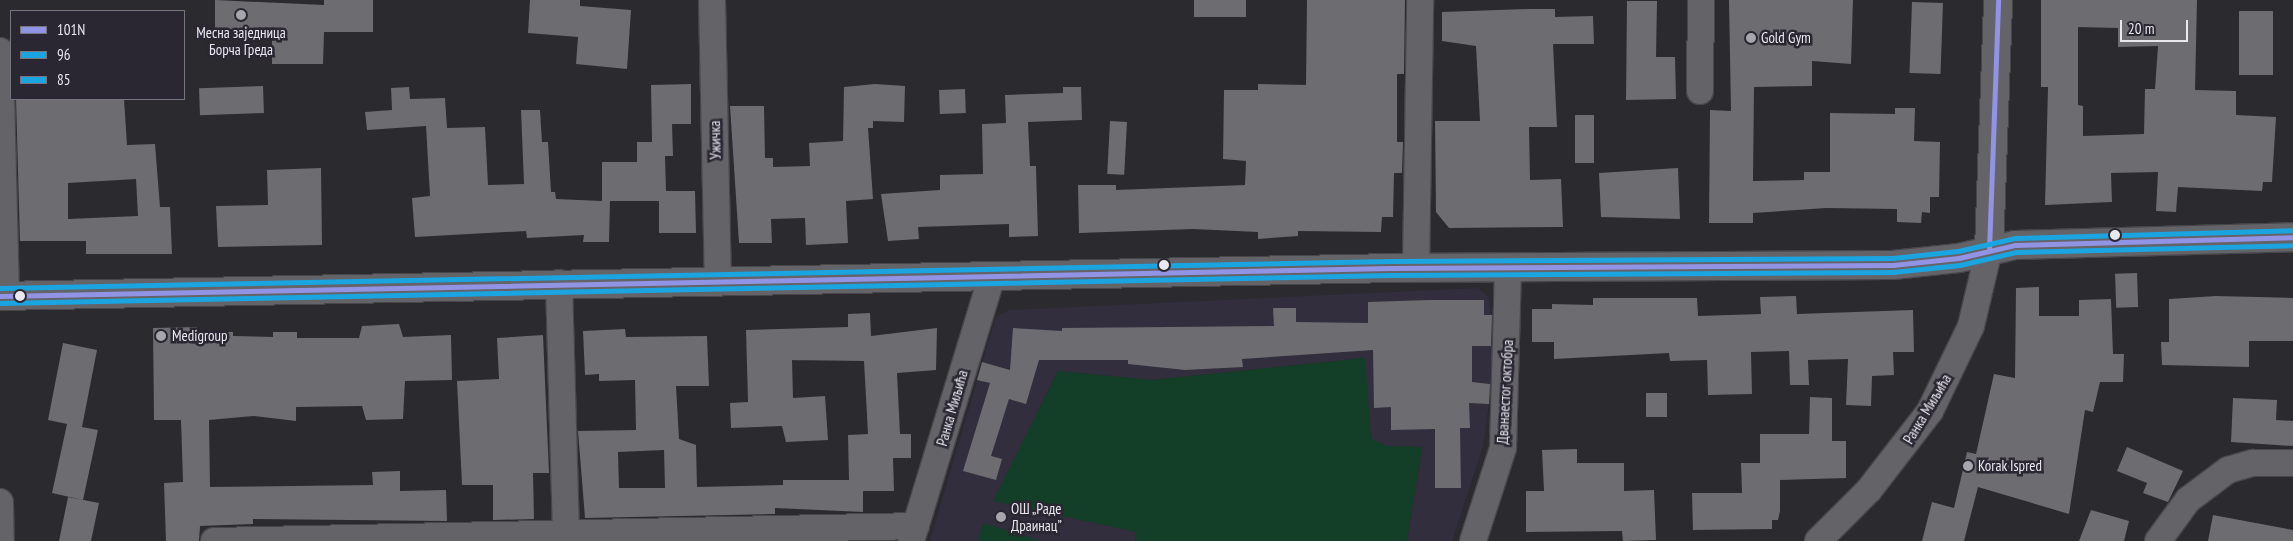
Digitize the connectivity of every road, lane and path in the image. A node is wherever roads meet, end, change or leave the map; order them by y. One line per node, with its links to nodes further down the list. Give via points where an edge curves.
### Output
1 (712, 0): 12 (street, Ужичка)
2 (1420, 0): 10 (street)
3 (1701, 0): 6 (street)
4 (1998, 0): 8 (street)
5 (0, 51): 14 (street)
6 (1700, 91)
7 (2293, 237): 8 (street, via 2028,244)
8 (1989, 250): 9 (street, via 1893,265); 22 (street, Ранка Миљића, via 1971,326 1930,411 1896,458)
9 (1508, 267): 10 (street); 21 (street, Дванаестог октобра, via 1503,448)
10 (1416, 268): 11 (street)
11 (992, 276): 12 (street); 17 (street, Ранка Миљића)
12 (718, 281): 13 (street)
13 (559, 282): 14 (street); 18 (street)
14 (3, 296)
15 (2293, 463): 23 (street, via 2253,464 2228,470 2188,500)
16 (0, 502): 19 (street)
17 (914, 534): 18 (street)
18 (566, 537): 20 (street)
19 (1, 541)
20 (214, 541)
21 (1473, 541)
22 (1818, 541)
23 (2158, 541)

